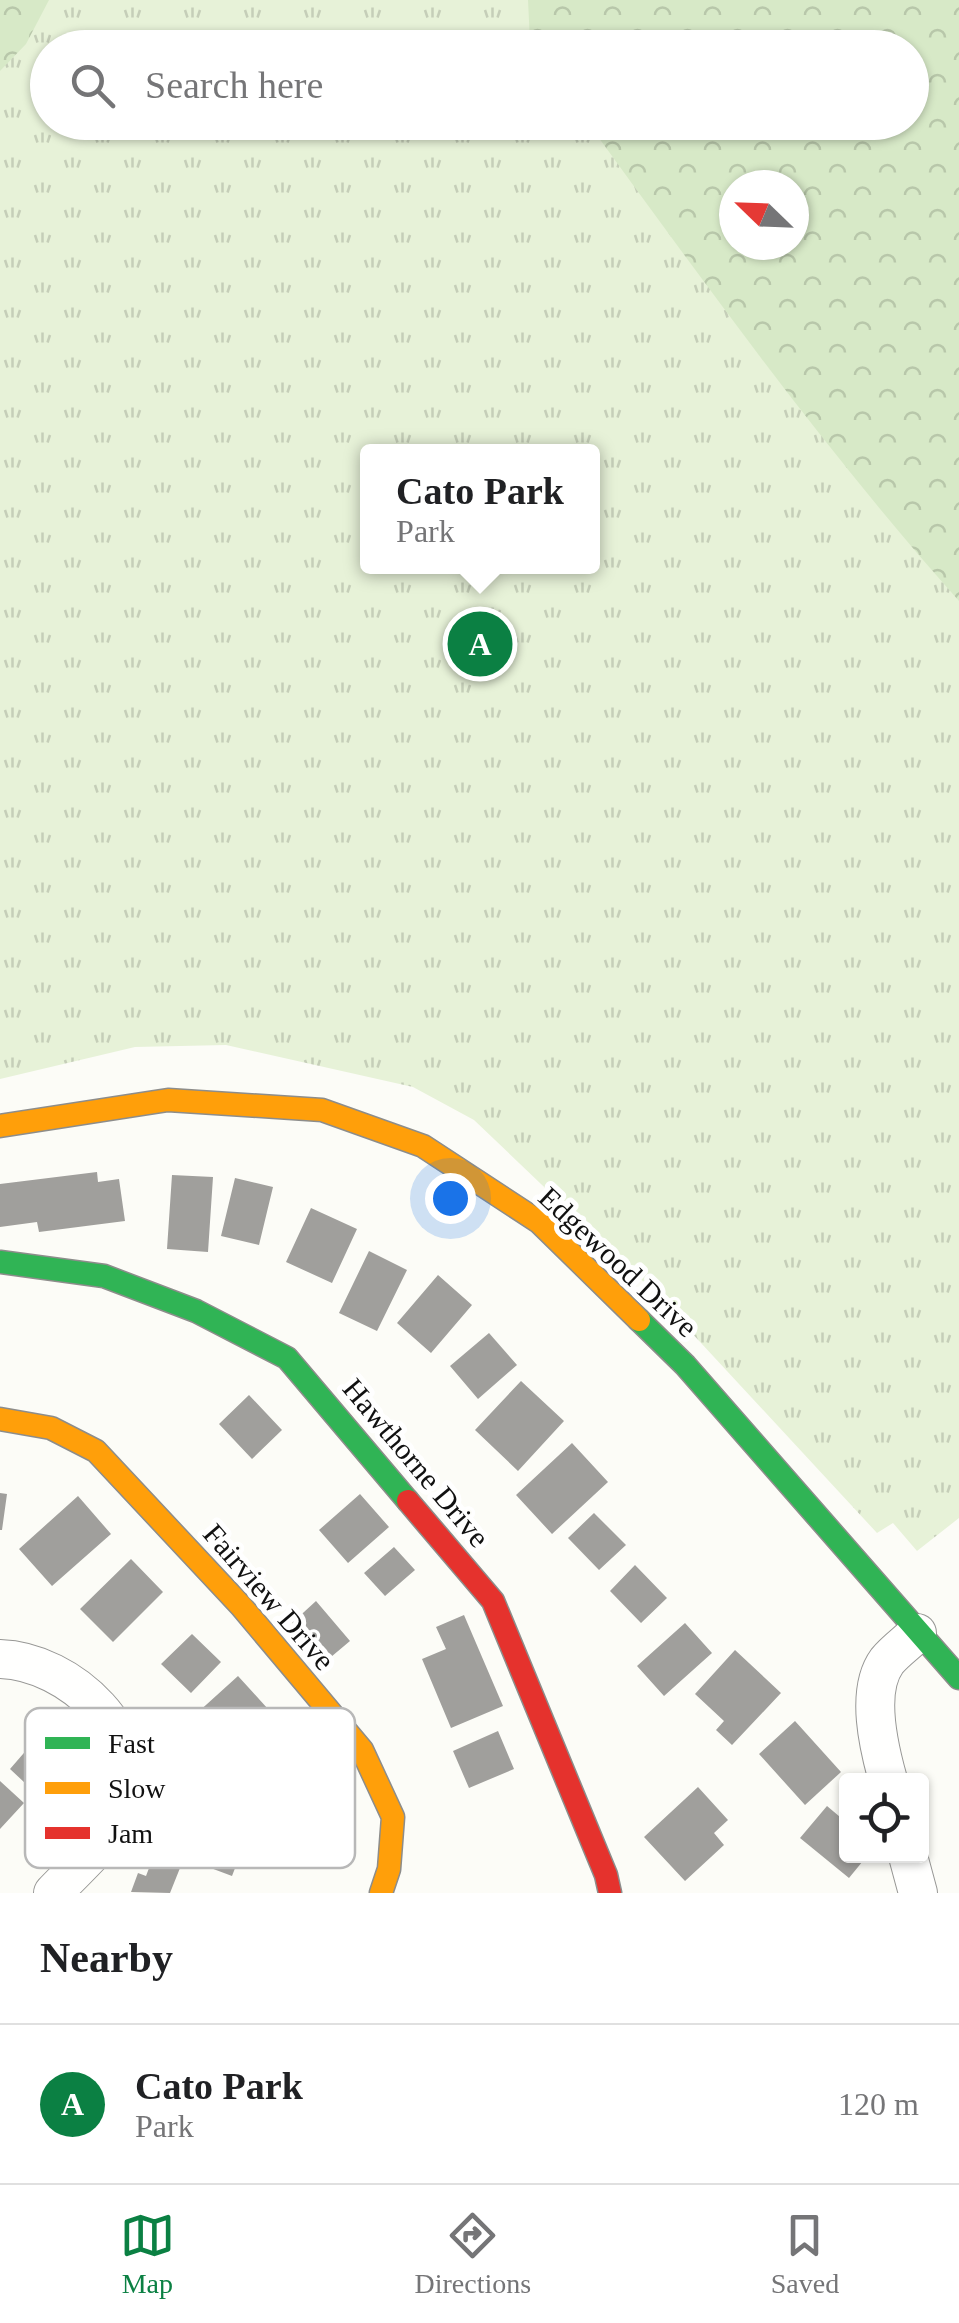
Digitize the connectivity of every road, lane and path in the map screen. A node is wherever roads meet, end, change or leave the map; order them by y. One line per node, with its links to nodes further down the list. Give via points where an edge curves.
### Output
1 (0, 1126): 4 (street, Edgewood Drive, via 168,1100 322,1110 423,1146 538,1222 686,1365)
2 (0, 1262): 15 (street, Hawthorne Drive, via 104,1276 196,1310 287,1358 493,1601)
3 (0, 1418): 8 (street, Fairview Drive, via 68,1433 96,1452)
4 (917, 1633): 6 (street, Edgewood Drive); 10 (street, via 885,1663 875,1704)
5 (0, 1658): 7 (street, via 56,1672)
6 (959, 1678)
7 (99, 1708)
8 (327, 1708)
9 (355, 1742): 14 (street, Fairview Drive, via 392,1816)
10 (886, 1773)
11 (910, 1863): 16 (street)
12 (76, 1868): 13 (street)
13 (53, 1893)
14 (381, 1893)
15 (610, 1893)
16 (918, 1893)

